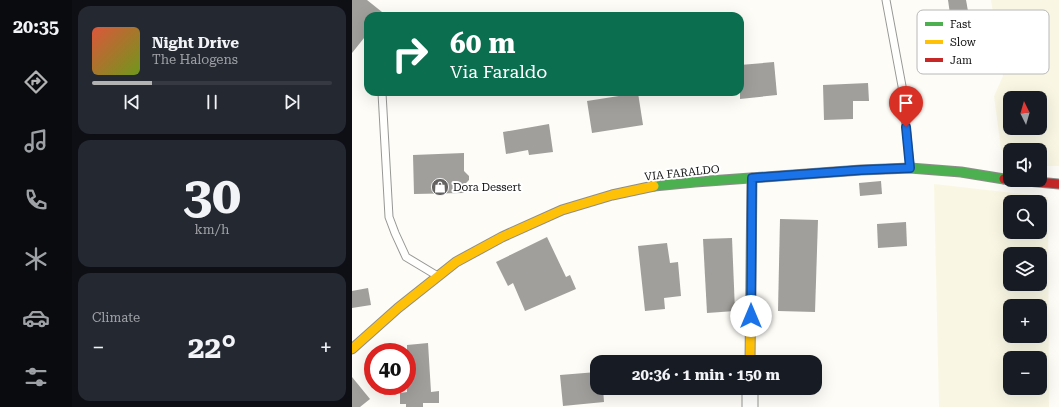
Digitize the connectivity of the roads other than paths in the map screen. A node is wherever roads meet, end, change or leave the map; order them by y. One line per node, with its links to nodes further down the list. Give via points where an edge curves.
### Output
1 (886, 0): 3 (lane, via 902,86)
2 (382, 96): 6 (lane, via 389,217 406,257)
3 (910, 168): 4 (street, VIA FARALDO); 5 (street, VIA FARALDO, via 962,172 1018,182)
4 (752, 178): 6 (street, VIA FARALDO, via 647,188 562,210 502,237 456,262); 8 (street)
5 (1059, 184)
6 (438, 276): 7 (street, VIA FARALDO)
7 (352, 349)
8 (750, 355)
9 (750, 395): 10 (street)
10 (750, 407)

